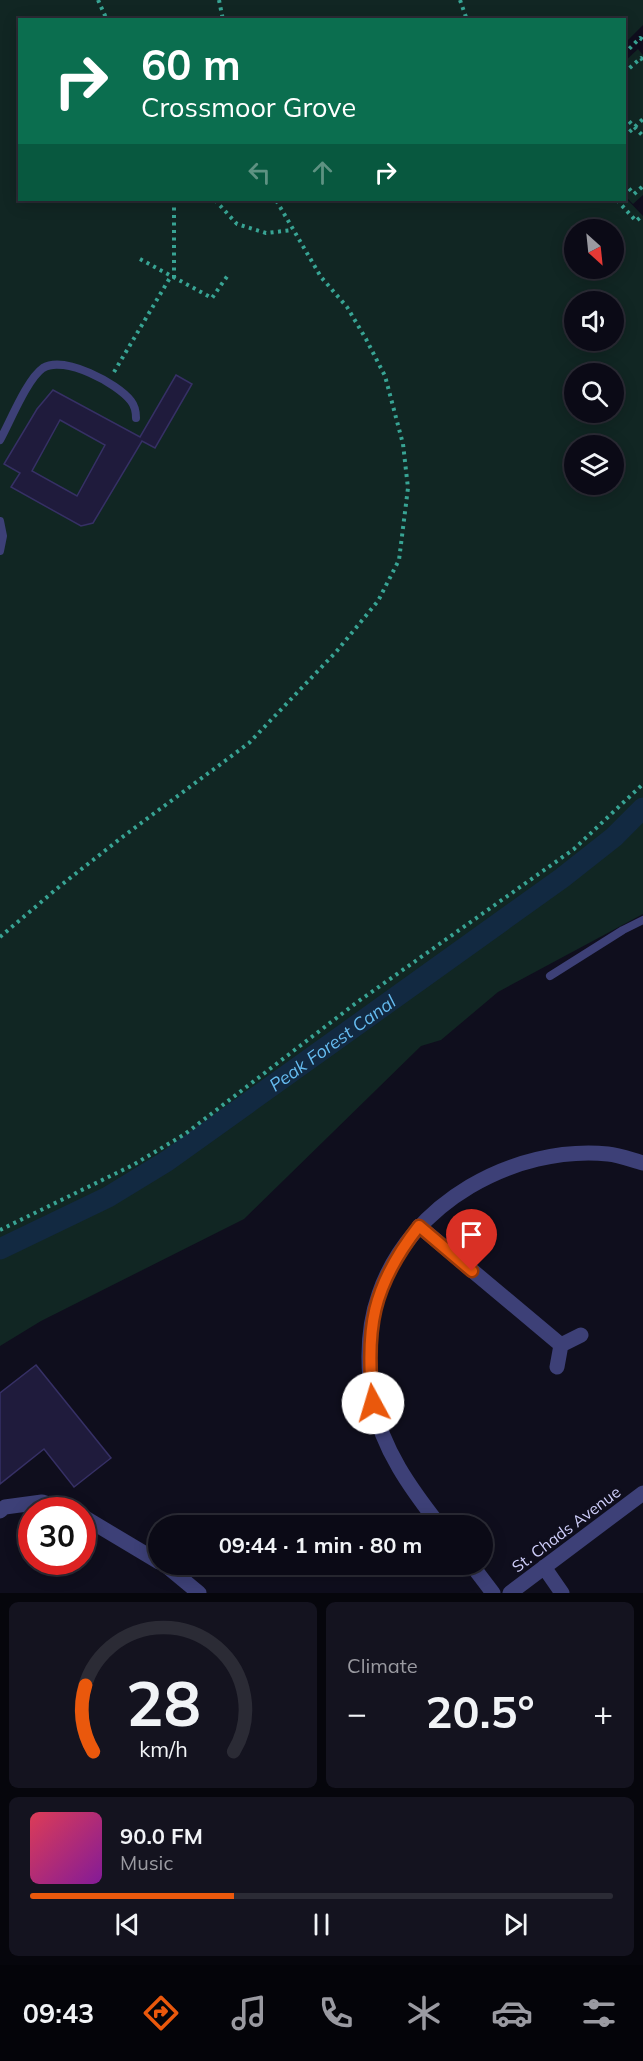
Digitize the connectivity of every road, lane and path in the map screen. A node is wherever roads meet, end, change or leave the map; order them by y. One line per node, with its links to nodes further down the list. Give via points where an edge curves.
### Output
1 (98, 0): 4 (path)
2 (219, 0): 5 (path)
3 (459, 0): 6 (path)
4 (106, 18)
5 (223, 18)
6 (466, 18)
7 (642, 38): 8 (path)
8 (626, 52)
9 (643, 61): 10 (path, via 640,58)
10 (626, 71)
11 (626, 118): 13 (path)
12 (643, 119): 13 (path)
13 (634, 127): 14 (path); 15 (path)
14 (626, 135)
15 (643, 136)
16 (626, 185): 17 (path, via 634,194)
17 (643, 186)
18 (174, 201): 26 (path)
19 (216, 201): 23 (path, via 237,224 266,233)
20 (277, 201): 23 (path)
21 (618, 201): 22 (path, via 636,221)
22 (643, 215)
23 (293, 230): 34 (path, via 321,277 347,307 385,376 403,444 408,488 399,560 378,601 343,644 249,743 121,838)
24 (140, 259): 26 (path)
25 (228, 275): 26 (path, via 212,298)
26 (172, 277): 27 (path)
27 (108, 384): 28 (lane, via 129,399); 29 (lane, via 79,368 60,364 46,367 34,376)
28 (136, 418)
29 (0, 440)
30 (0, 521): 31 (lane)
31 (0, 551)
32 (643, 784): 38 (path, via 574,849 356,1003 185,1134 133,1165)
33 (643, 920): 35 (lane)
34 (0, 937)
35 (550, 976)
36 (643, 1163): 37 (street, via 610,1154 577,1153 521,1164 476,1182)
37 (419, 1226): 40 (street); 45 (street, via 396,1258 379,1293 369,1366 381,1431 393,1459)
38 (0, 1230)
39 (581, 1335): 40 (street)
40 (561, 1345): 41 (street)
41 (557, 1367)
42 (643, 1493): 48 (street, St. Chads Avenue)
43 (18, 1506): 44 (street)
44 (0, 1511)
45 (432, 1515)
46 (96, 1524): 47 (street)
47 (148, 1555)
48 (544, 1567): 53 (street, St. Chads Avenue); 54 (street)
49 (177, 1575): 51 (street)
50 (479, 1575): 52 (street)
51 (199, 1593)
52 (493, 1593)
53 (510, 1593)
54 (562, 1593)

